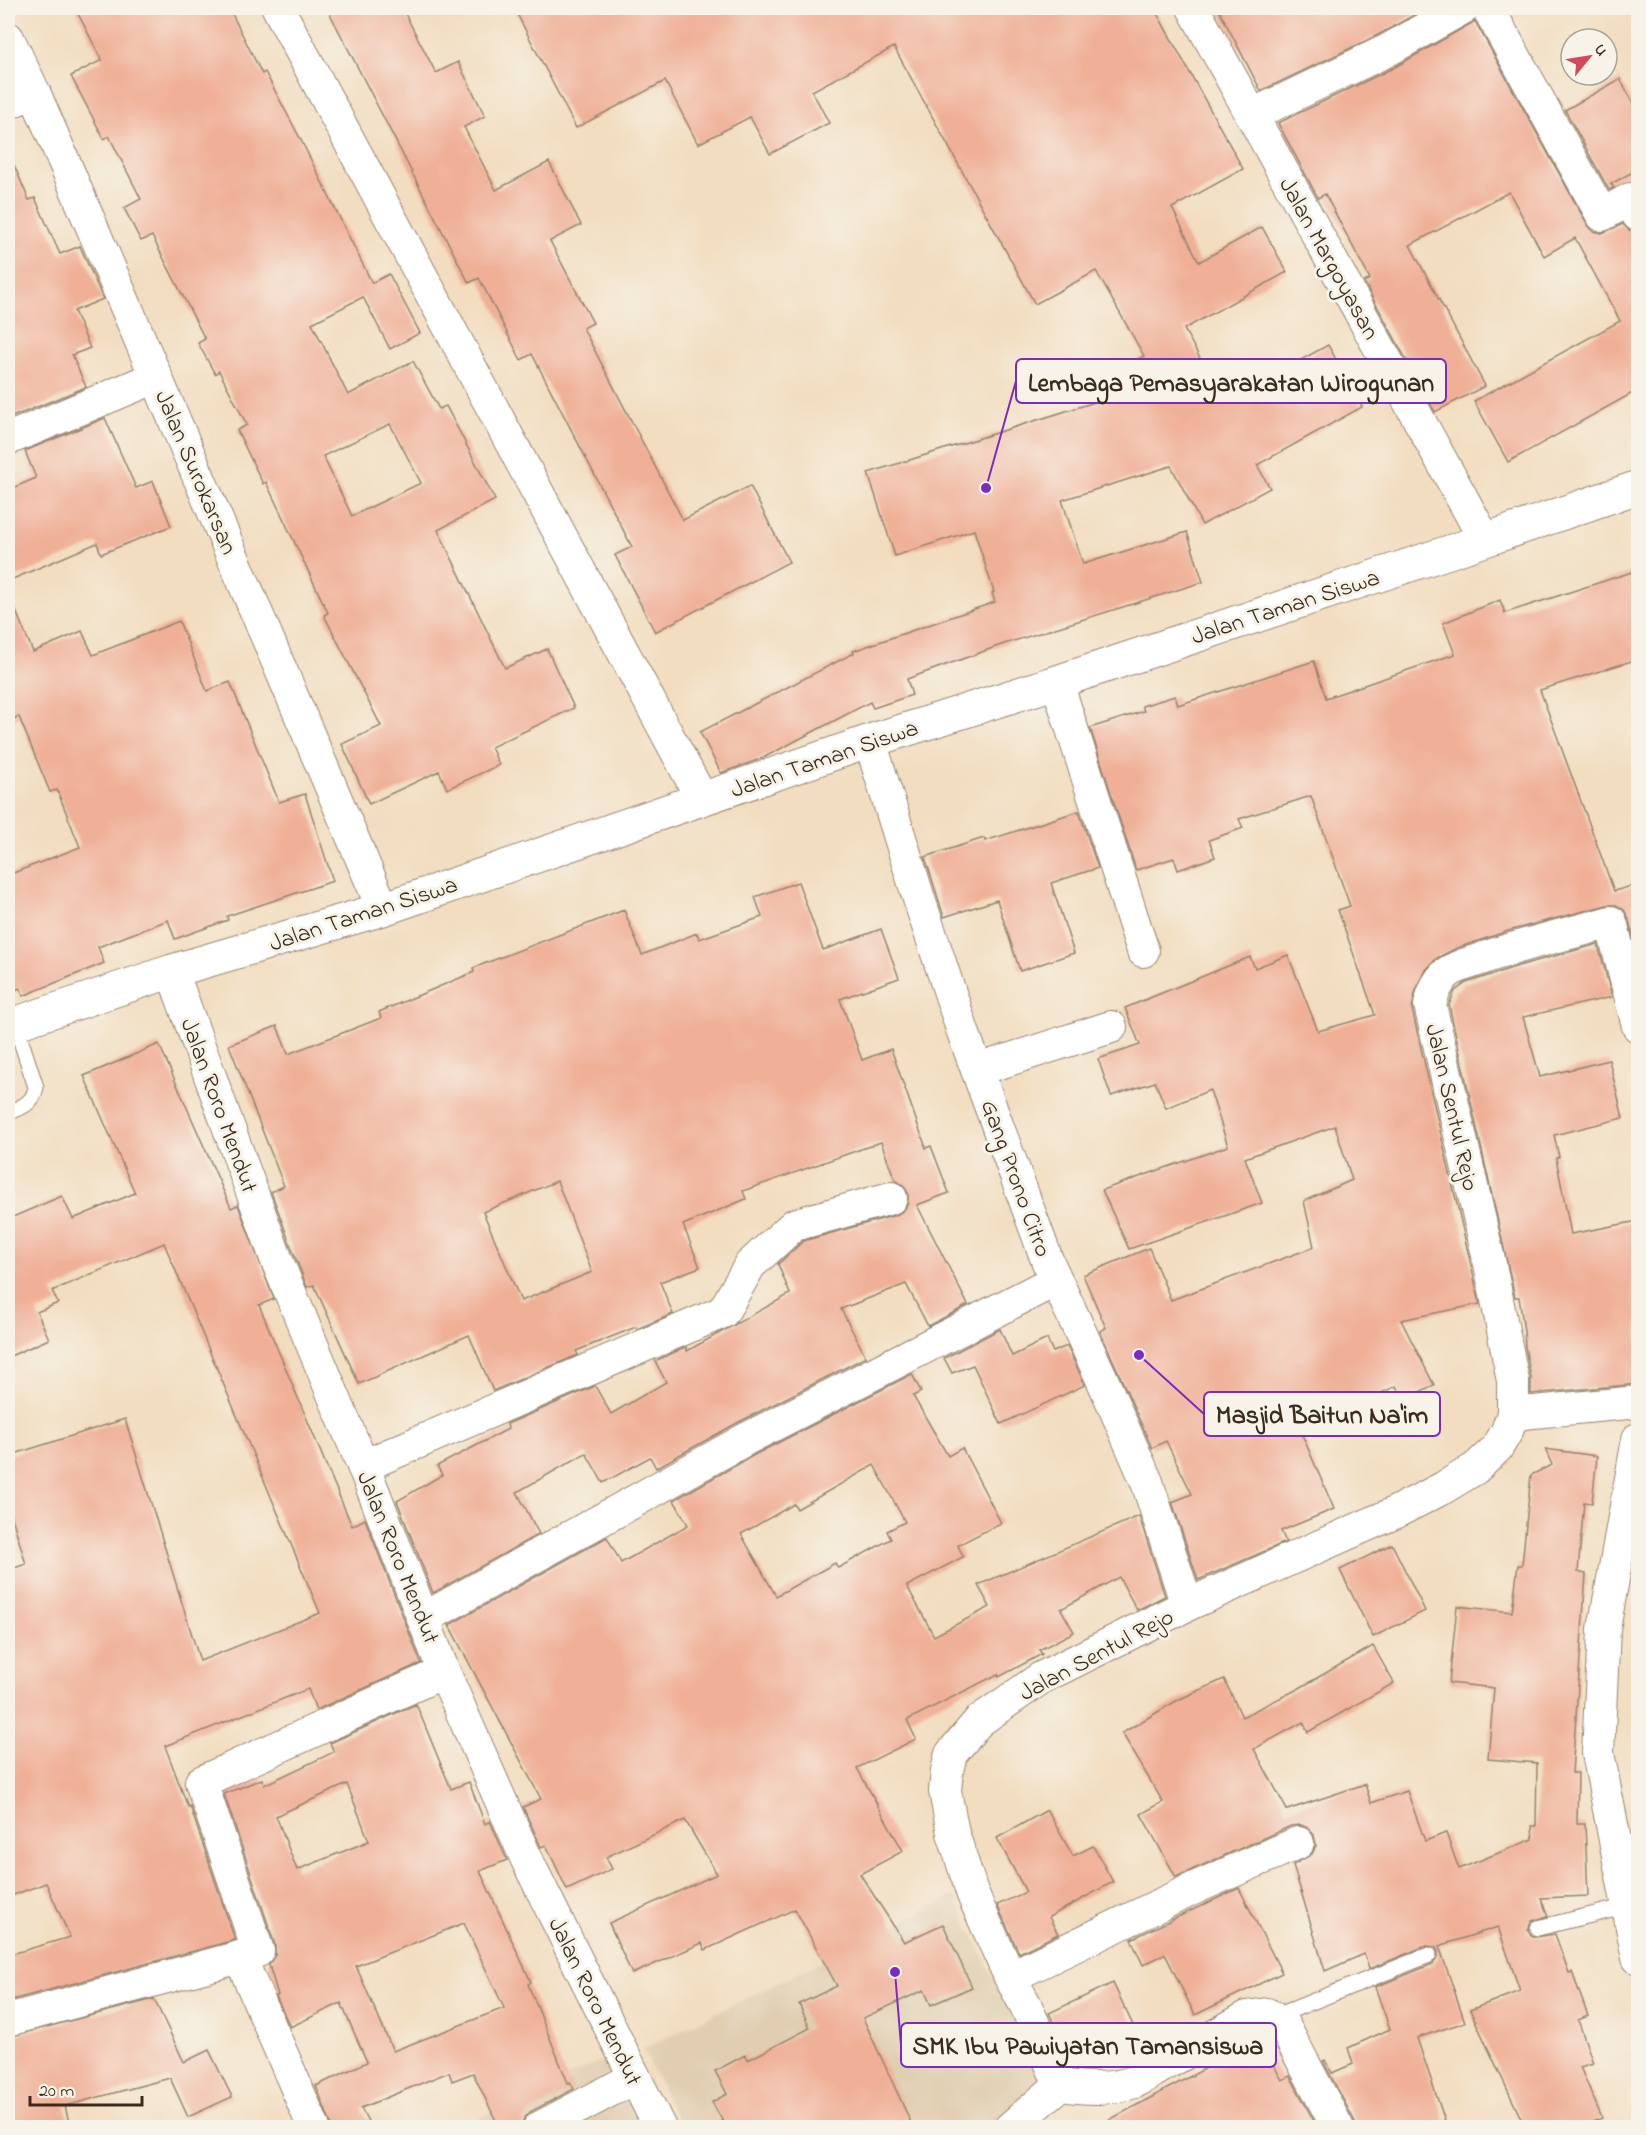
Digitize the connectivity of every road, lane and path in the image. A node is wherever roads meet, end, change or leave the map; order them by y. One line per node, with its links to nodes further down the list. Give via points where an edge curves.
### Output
1 (278, 8): 15 (street)
2 (1193, 8): 7 (street, Jalan Margoyasan)
3 (1463, 8): 7 (street, via 1386,51)
4 (1488, 8): 8 (street, via 1602,215 1630,199)
5 (8, 38): 6 (street, Jalan Surokarsan)
6 (21, 97): 9 (street, Jalan Surokarsan)
7 (1252, 115): 12 (street, Jalan Margoyasan)
8 (1638, 215)
9 (156, 376): 10 (street); 16 (street, Jalan Surokarsan)
10 (8, 439)
11 (1638, 487): 12 (main road, Jalan Taman Siswa)
12 (1485, 540): 13 (main road, Jalan Taman Siswa)
13 (1057, 682): 14 (main road, Jalan Taman Siswa); 17 (street)
14 (870, 741): 15 (main road, Jalan Taman Siswa); 22 (street, Gang Prono Citro)
15 (702, 799): 16 (main road, Jalan Taman Siswa)
16 (382, 909): 18 (main road, Jalan Taman Siswa)
17 (1143, 951)
18 (172, 971): 19 (main road, Jalan Taman Siswa); 29 (street, Jalan Roro Mendut, via 277,1261)
19 (11, 1025): 23 (lane, via 36,1087 28,1105)
20 (1638, 1026): 27 (street, Jalan Sentul Rejo, via 1611,922 1459,967 1449,972 1433,993 1430,1005 1513,1381)
21 (1111, 1027): 22 (street)
22 (977, 1070): 25 (street, Gang Prono Citro)
23 (8, 1113)
24 (891, 1198): 29 (street, via 794,1225 750,1265 723,1312)
25 (1056, 1280): 30 (street, Gang Prono Citro, via 1147,1482); 31 (street, via 748,1438)
26 (1638, 1402): 27 (street)
27 (1513, 1414): 30 (street, Jalan Sentul Rejo, via 1497,1448 1476,1468 1443,1488)
28 (1638, 1439): 34 (street, via 1604,1629 1598,1754)
29 (363, 1466): 31 (street, Jalan Roro Mendut)
30 (1187, 1605): 39 (street, Jalan Sentul Rejo, via 1041,1678 979,1721 951,1754 945,1791 953,1833 974,1895)
31 (423, 1619): 32 (street, Jalan Roro Mendut)
32 (444, 1672): 38 (street, via 201,1782 258,1951); 42 (street, Jalan Roro Mendut, via 526,1860)
33 (1298, 1843): 39 (street)
34 (1628, 1906): 35 (lane); 36 (street)
35 (1538, 1928)
36 (1638, 1953)
37 (1429, 1955): 40 (lane)
38 (240, 1957): 41 (street); 44 (street)
39 (1010, 1977): 43 (street, Jalan Sentul Rejo)
40 (1274, 2017): 43 (street, via 1247,2017 1135,2082 1095,2090); 48 (street, via 1283,2024)
41 (8, 2020)
42 (634, 2078): 45 (street); 46 (street, Jalan Roro Mendut)
43 (1060, 2085): 47 (street)
44 (314, 2127)
45 (539, 2127)
46 (660, 2127)
47 (1010, 2127)
48 (1338, 2127)

